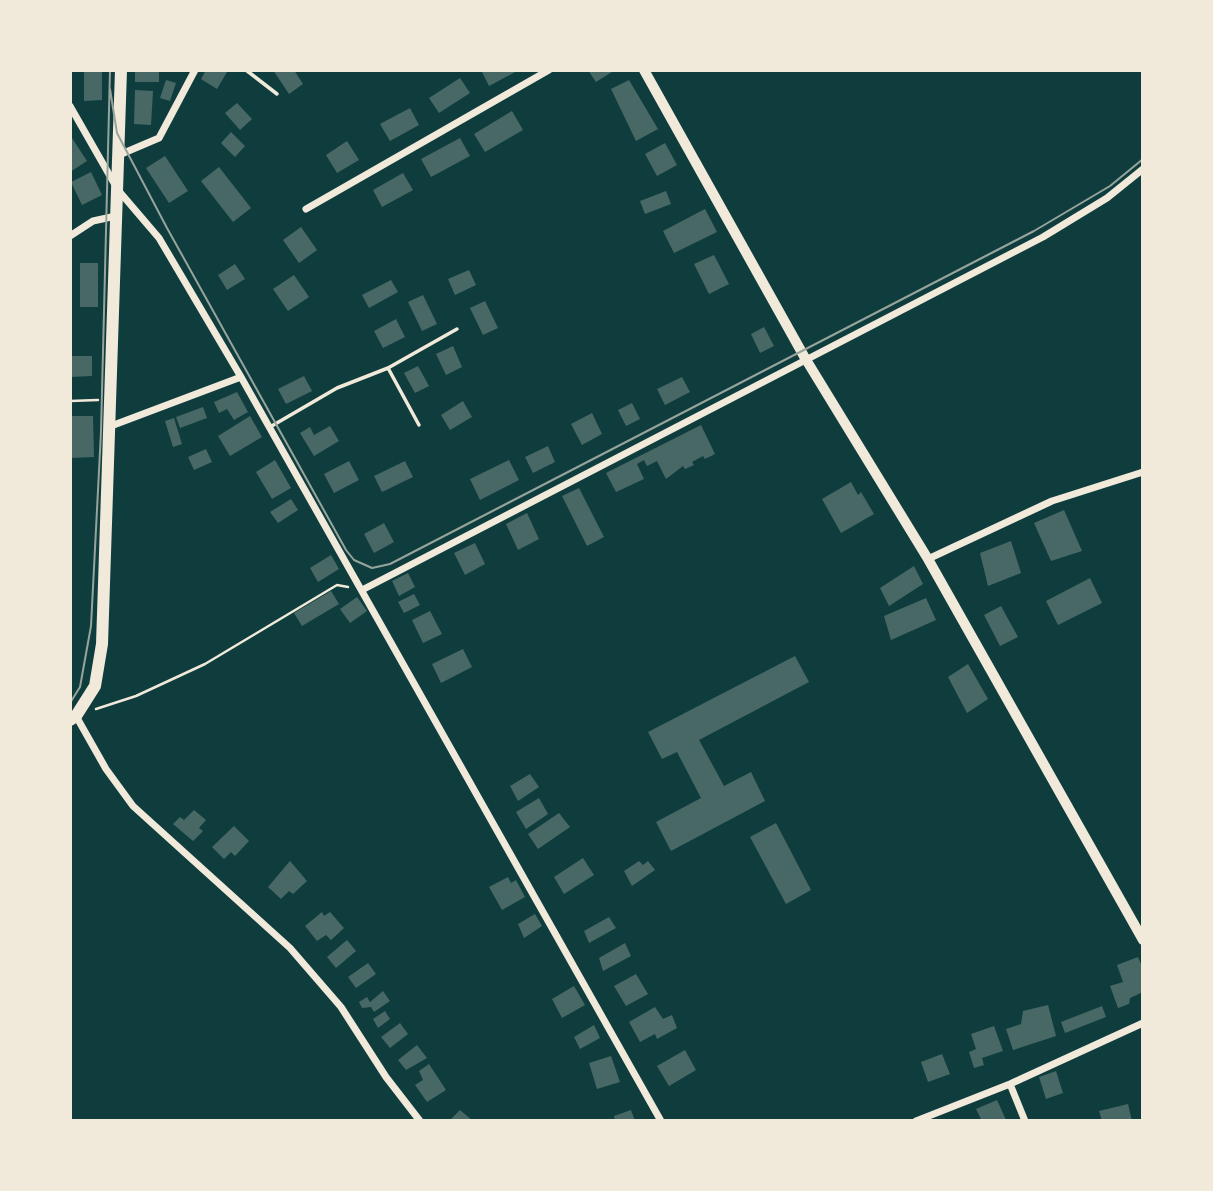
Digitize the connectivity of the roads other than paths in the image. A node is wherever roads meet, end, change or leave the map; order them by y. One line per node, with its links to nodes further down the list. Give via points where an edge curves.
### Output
1 (121, 70): 8 (main road)
2 (195, 70): 8 (street, via 159,138)
3 (246, 70): 6 (lane)
4 (549, 70): 11 (street)
5 (644, 70): 15 (street)
6 (277, 94)
7 (70, 106): 10 (street)
8 (119, 155): 10 (main road)
9 (1143, 169): 15 (street, via 1107,198 1043,237)
10 (118, 190): 12 (main road); 17 (street, via 159,238)
11 (306, 209)
12 (117, 216): 13 (street, via 93,221); 19 (main road)
13 (70, 236)
14 (457, 329): 16 (lane)
15 (805, 358): 22 (street); 23 (street)
16 (388, 368): 18 (lane); 20 (lane, via 337,388)
17 (241, 377): 19 (street); 20 (street)
18 (419, 425)
19 (111, 426): 24 (main road, via 102,644 95,686)
20 (270, 427): 23 (street)
21 (1143, 472): 22 (street, via 1052,501)
22 (928, 559): 25 (street)
23 (362, 590): 29 (street)
24 (73, 718): 28 (street, via 133,806 290,948 341,1007)
25 (1143, 940)
26 (1143, 1023): 27 (street)
27 (1010, 1084): 30 (street); 31 (street)
28 (420, 1121)
29 (661, 1121)
30 (916, 1121)
31 (1025, 1121)

